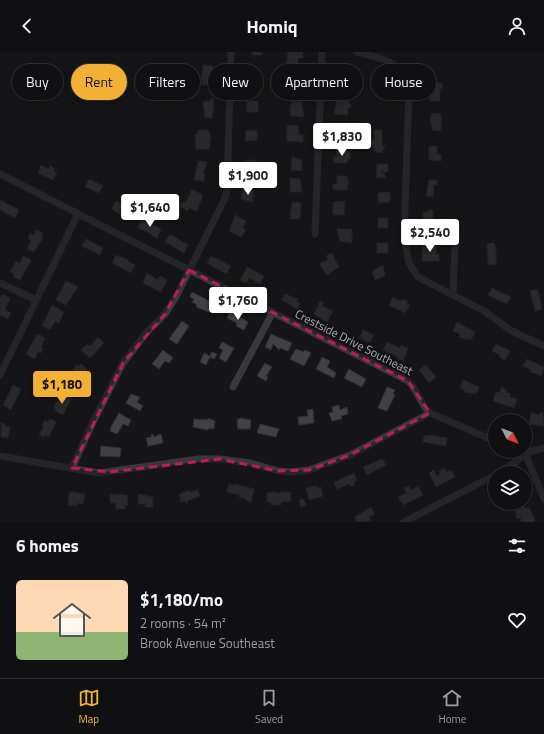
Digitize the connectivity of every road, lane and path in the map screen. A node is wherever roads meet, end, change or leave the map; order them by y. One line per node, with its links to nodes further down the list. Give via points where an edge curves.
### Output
1 (231, 52): 8 (street, via 227,189 219,214)
2 (322, 52): 7 (street)
3 (356, 52): 10 (street, via 391,62 403,72 409,91 404,237 406,254 418,277)
4 (0, 174): 5 (street, Crestside Drive Southeast)
5 (78, 214): 8 (street, Crestside Drive Southeast); 11 (street)
6 (456, 224): 10 (street)
7 (315, 234)
8 (189, 270): 12 (street, Crestside Drive Southeast); 24 (street, via 165,314 146,333 123,363)
9 (0, 282): 11 (street)
10 (453, 295): 13 (street, via 484,311 510,330)
11 (36, 300): 14 (street)
12 (273, 312): 15 (street); 16 (street, Crestside Drive Southeast, via 408,380)
13 (544, 346)
14 (0, 375)
15 (233, 387)
16 (430, 413): 17 (street); 24 (street, via 350,455 309,470 278,471 250,463 220,459 99,473)
17 (488, 438)
18 (544, 448): 19 (street)
19 (532, 451)
20 (0, 456): 24 (street)
21 (520, 458): 23 (street)
22 (528, 458): 26 (street)
23 (509, 466)
24 (72, 468)
25 (488, 479): 27 (street)
26 (544, 498)
27 (404, 522)

